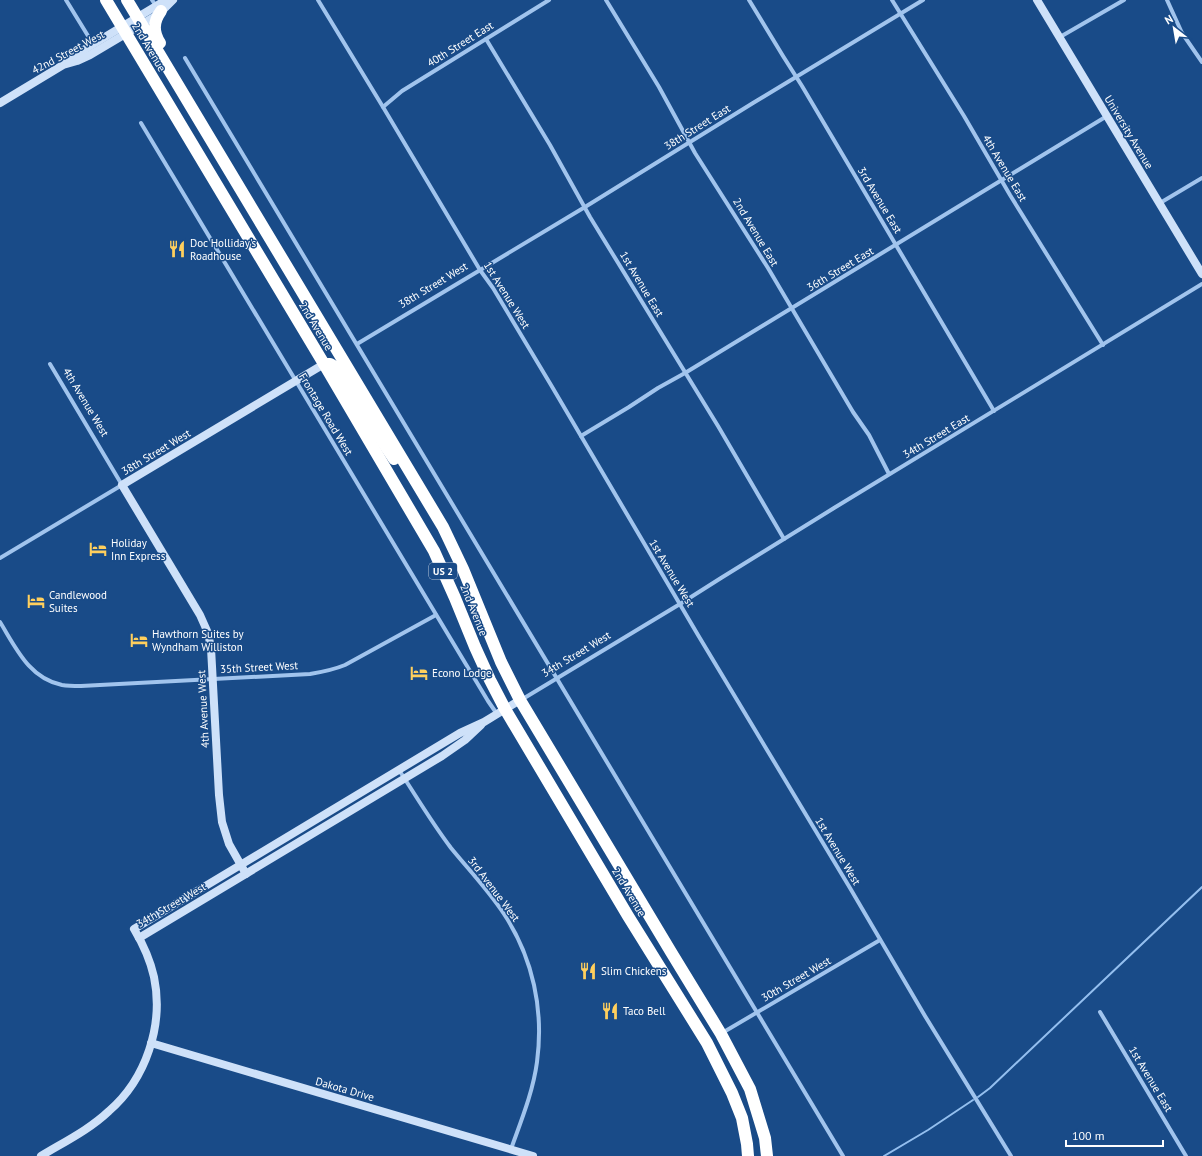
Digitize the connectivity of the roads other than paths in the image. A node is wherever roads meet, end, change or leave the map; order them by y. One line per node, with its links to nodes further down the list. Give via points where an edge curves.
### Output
1 (66, 0): 21 (street)
2 (106, 0): 18 (highway, 2nd Avenue / US 2)
3 (128, 0): 17 (highway, 2nd Avenue / US 2)
4 (166, 0): 15 (street)
5 (172, 0): 15 (street)
6 (318, 0): 27 (street, 1st Avenue West)
7 (549, 0): 20 (street, 40th Street East)
8 (606, 0): 31 (street, 2nd Avenue East, via 660,87)
9 (749, 0): 25 (street, 3rd Avenue East)
10 (892, 0): 16 (street, 4th Avenue East)
11 (923, 0): 16 (street, 38th Street East)
12 (1037, 0): 19 (street, University Avenue)
13 (1124, 0): 19 (street)
14 (1167, 0): 23 (street, via 1182,33)
15 (156, 6): 17 (street); 30 (highway, via 156,37 197,106)
16 (900, 14): 25 (street, 38th Street East); 33 (street, 4th Avenue East)
17 (140, 20): 18 (street); 30 (highway, 2nd Avenue / US 2)
18 (124, 30): 21 (street); 24 (street, 42nd Street West, via 83,59); 44 (highway, 2nd Avenue / US 2)
19 (1060, 37): 28 (street, University Avenue)
20 (486, 39): 27 (street, 40th Street East, via 402,91); 35 (street, 1st Avenue East)
21 (93, 44): 24 (street)
22 (185, 58): 41 (street)
23 (1202, 62)
24 (62, 65): 26 (street, 42nd Street West)
25 (796, 77): 31 (street, 38th Street East); 36 (street, 3rd Avenue East)
26 (0, 103)
27 (383, 107): 37 (street, 1st Avenue West)
28 (1107, 116): 33 (street, 36th Street East); 34 (street, University Avenue)
29 (141, 123): 46 (street, Frontage Road West)
30 (213, 142): 52 (highway, 2nd Avenue / US 2, via 443,527)
31 (690, 142): 35 (street, 38th Street East); 40 (street, 2nd Avenue East)
32 (1202, 178): 34 (street)
33 (1002, 180): 36 (street, 36th Street East); 42 (street, 4th Avenue East)
34 (1159, 204): 38 (street, University Avenue)
35 (585, 207): 37 (street, 38th Street East); 45 (street, 1st Avenue East)
36 (896, 245): 40 (street, 36th Street East); 47 (street, 3rd Avenue East)
37 (480, 270): 41 (street, 38th Street West); 48 (street, 1st Avenue West)
38 (1202, 274)
39 (1202, 284): 42 (street, 34th Street East)
40 (791, 308): 45 (street, 36th Street East); 49 (street, 2nd Avenue East, via 869,435)
41 (357, 344): 57 (street)
42 (1103, 345): 47 (street, 34th Street East)
43 (50, 364): 50 (street, 4th Avenue West)
44 (324, 364): 46 (street, 38th Street West); 52 (highway, via 335,367); 60 (highway, 2nd Avenue / US 2, via 434,551 456,598)
45 (685, 373): 48 (street, 36th Street East); 51 (street, 1st Avenue East)
46 (296, 381): 50 (street, 38th Street West); 55 (street, Frontage Road West)
47 (994, 411): 49 (street, 34th Street East)
48 (581, 436): 54 (street, 1st Avenue West)
49 (889, 474): 51 (street, 34th Street East)
50 (122, 485): 53 (street, 38th Street West); 58 (street, 4th Avenue West, via 203,620 210,640)
51 (784, 539): 54 (street, 34th Street East)
52 (457, 557): 59 (highway, 2nd Avenue / US 2, via 501,662)
53 (0, 558)
54 (680, 604): 57 (street, 34th Street West); 67 (street, 1st Avenue West)
55 (436, 615): 58 (street, 35th Street West, via 332,670 310,674); 60 (street, Frontage Road West, via 488,701)
56 (0, 622): 58 (street, 35th Street West, via 25,662 46,679 63,685)
57 (557, 678): 59 (street, 34th Street West); 68 (street)
58 (213, 679): 64 (street, 4th Avenue West, via 222,822 229,844)
59 (520, 700): 60 (street, 34th Street West); 70 (highway, 2nd Avenue / US 2)
60 (501, 712): 61 (street, 34th Street West); 76 (highway, 2nd Avenue / US 2, via 707,1043 742,1118)
61 (484, 722): 62 (street, 34th Street West); 63 (street, 34th Street West, via 452,750)
62 (399, 770): 63 (street, 3rd Avenue West); 64 (street, 34th Street West)
63 (404, 779): 65 (street, 34th Street West); 73 (street, 3rd Avenue West, via 442,836 503,913 516,934 530,968 539,1020 538,1050 532,1088)
64 (241, 865): 65 (street, 4th Avenue West); 66 (street, 34th Street West, via 134,929)
65 (246, 874): 66 (street, 34th Street West)
66 (139, 938): 71 (street, via 151,966 156,987 157,1008)
67 (880, 940): 68 (street, 30th Street West); 80 (street, 1st Avenue West)
68 (757, 1012): 70 (street, 30th Street West); 79 (street)
69 (1100, 1012): 81 (street, 1st Avenue East)
70 (721, 1034): 72 (highway, 2nd Avenue / US 2, via 750,1089)
71 (151, 1043): 73 (street, Dakota Drive); 74 (street, via 139,1074 118,1102 92,1125)
72 (766, 1138): 77 (highway, 2nd Avenue / US 2); 78 (highway)
73 (511, 1149): 75 (street, Dakota Drive)
74 (40, 1156)
75 (534, 1156)
76 (748, 1156)
77 (767, 1156)
78 (772, 1156)
79 (843, 1156)
80 (1011, 1156)
81 (1186, 1156)

